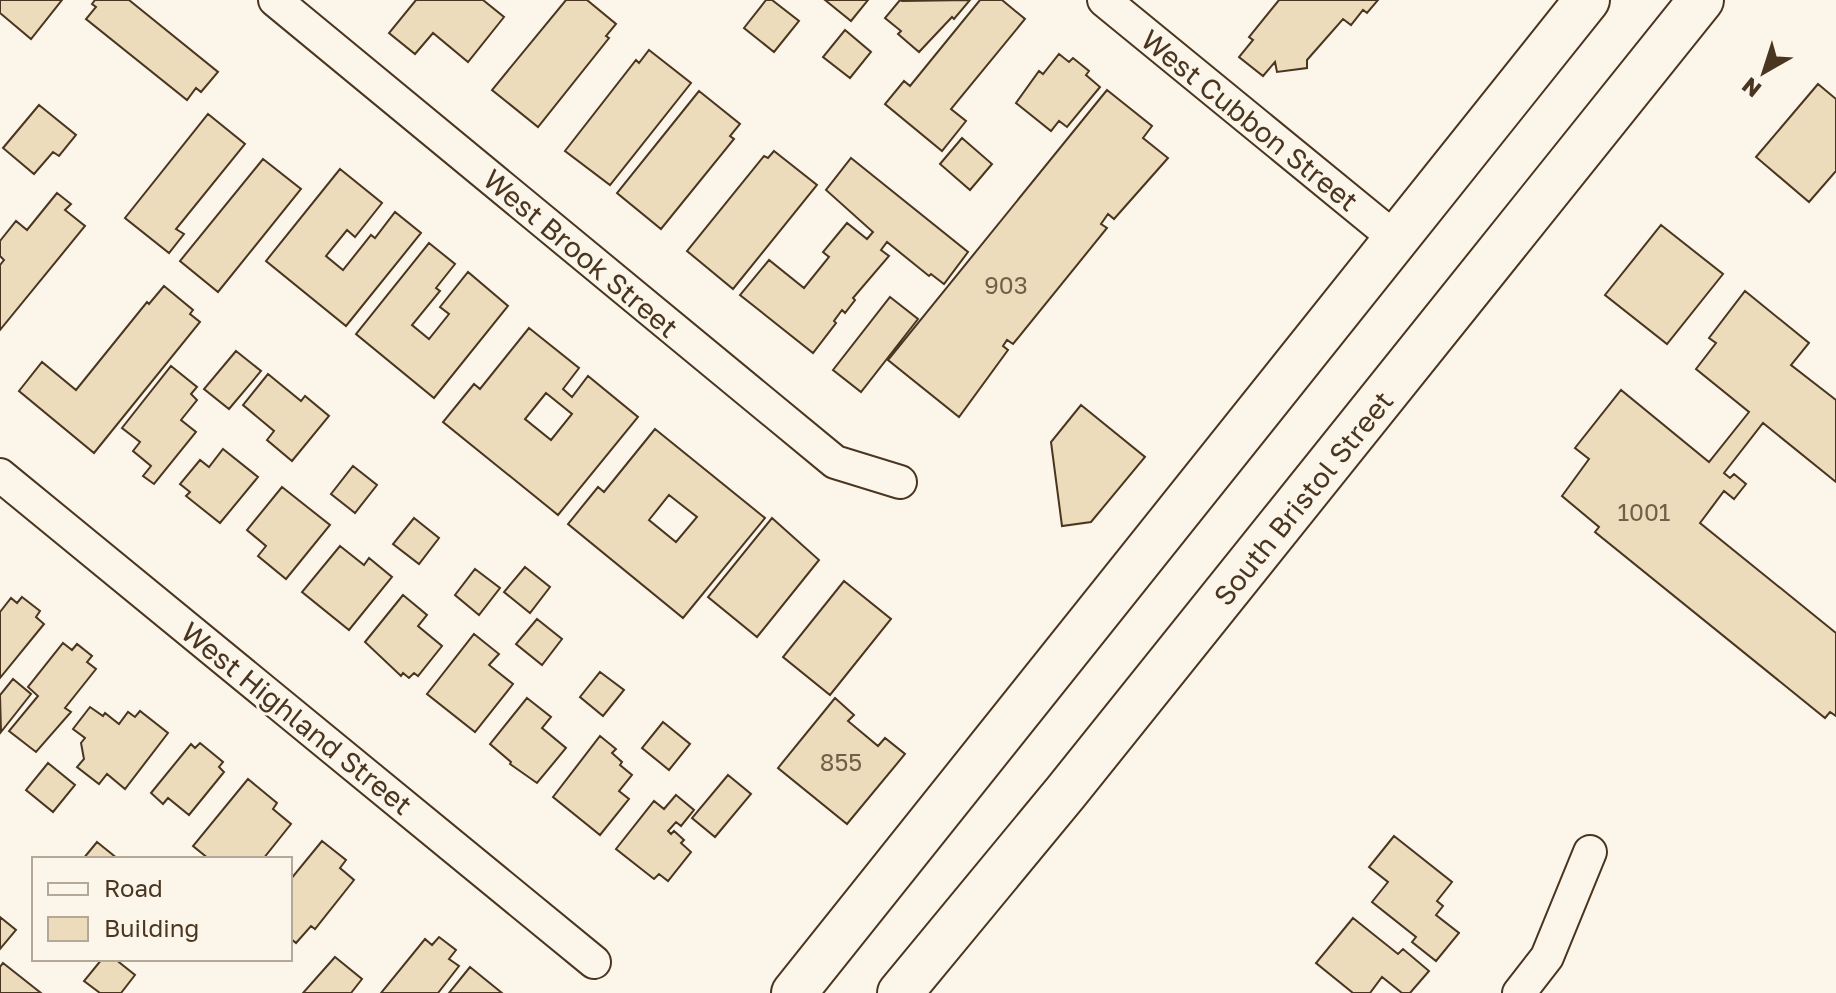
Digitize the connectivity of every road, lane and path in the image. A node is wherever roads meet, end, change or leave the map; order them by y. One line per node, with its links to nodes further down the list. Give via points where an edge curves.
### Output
1 (1104, 0): 5 (street, West Cubbon Street)
2 (1587, 0): 5 (main road)
3 (1701, 0): 11 (main road, South Bristol Street)
4 (279, 1): 7 (street, West Brook Street, via 835,462)
5 (1396, 239): 10 (main road)
6 (0, 475): 9 (street, West Highland Street)
7 (900, 482)
8 (1590, 852): 12 (street, via 1547,957)
9 (594, 962)
10 (794, 993)
11 (900, 993)
12 (1519, 993)

